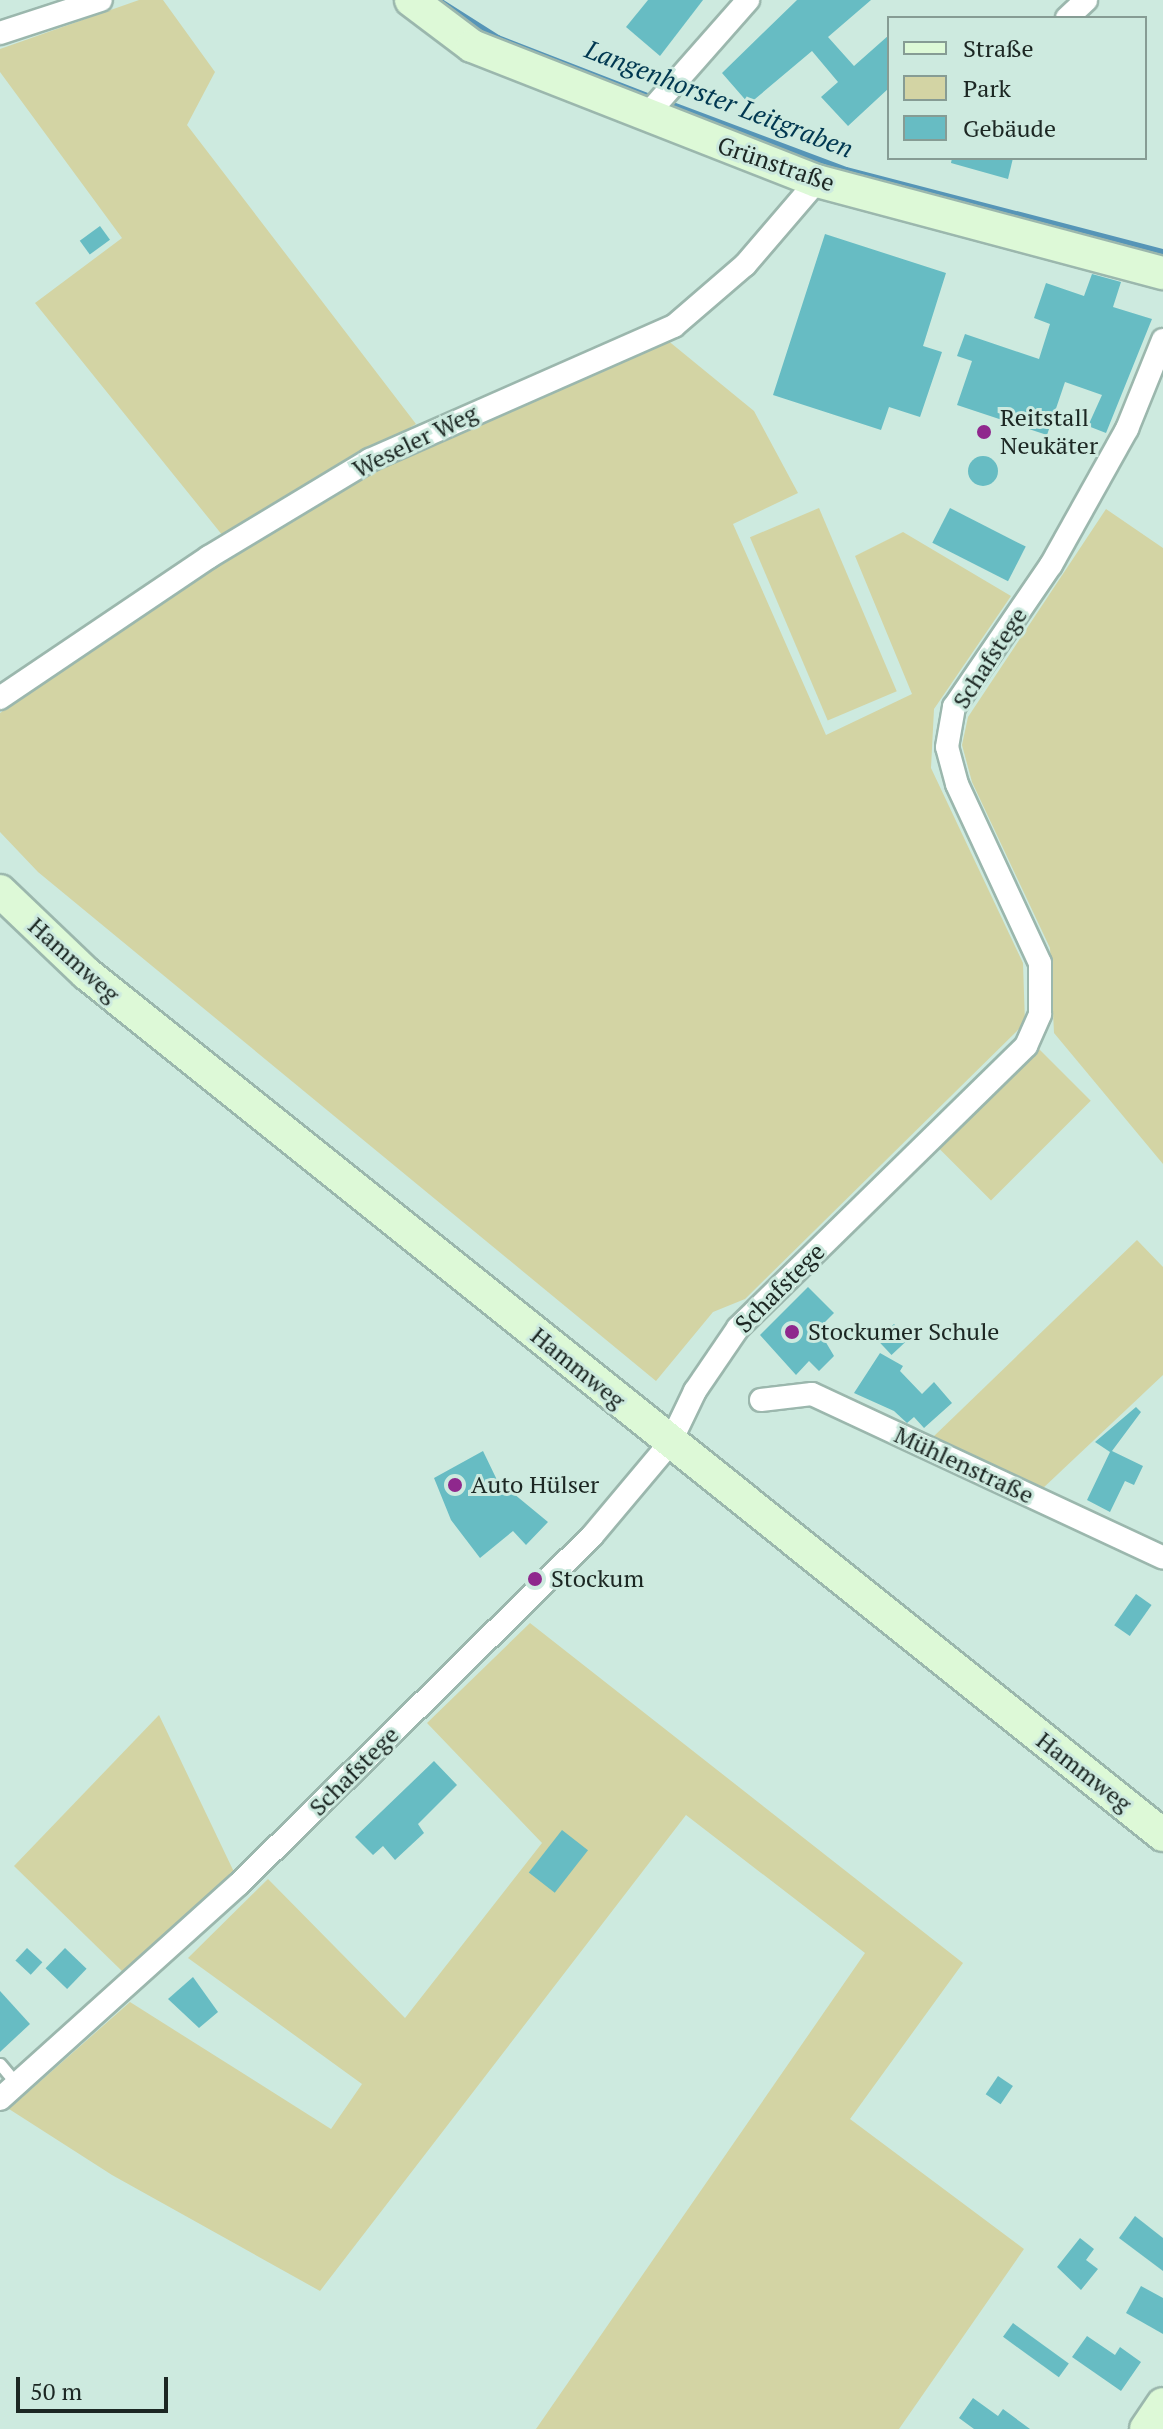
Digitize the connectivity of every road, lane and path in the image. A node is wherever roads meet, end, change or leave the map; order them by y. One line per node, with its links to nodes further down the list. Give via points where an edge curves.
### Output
1 (101, 0): 4 (street)
2 (411, 0): 5 (main road, Grünstraße, via 472,46)
3 (748, 0): 5 (street)
4 (0, 33)
5 (645, 117): 6 (main road, Grünstraße)
6 (817, 181): 7 (main road, Grünstraße); 9 (street, Weseler Weg, via 745,265 674,326 370,460 209,557)
7 (1163, 273)
8 (1163, 340): 12 (street, Schafstege, via 1127,429 1051,565 954,707 947,747 957,784 1040,963 1040,1014 1026,1046 738,1328 695,1391)
9 (0, 698)
10 (0, 891): 12 (main road, Hammweg, via 87,974)
11 (761, 1400): 13 (street, Mühlenstraße, via 812,1394)
12 (653, 1428): 14 (main road, Hammweg); 16 (street, Schafstege, via 592,1536 239,1884)
13 (1163, 1558)
14 (1163, 1835)
15 (0, 2064): 16 (lane)
16 (17, 2084): 17 (street, Schafstege)
17 (0, 2099)
18 (1163, 2404): 19 (main road)
19 (1146, 2429)

